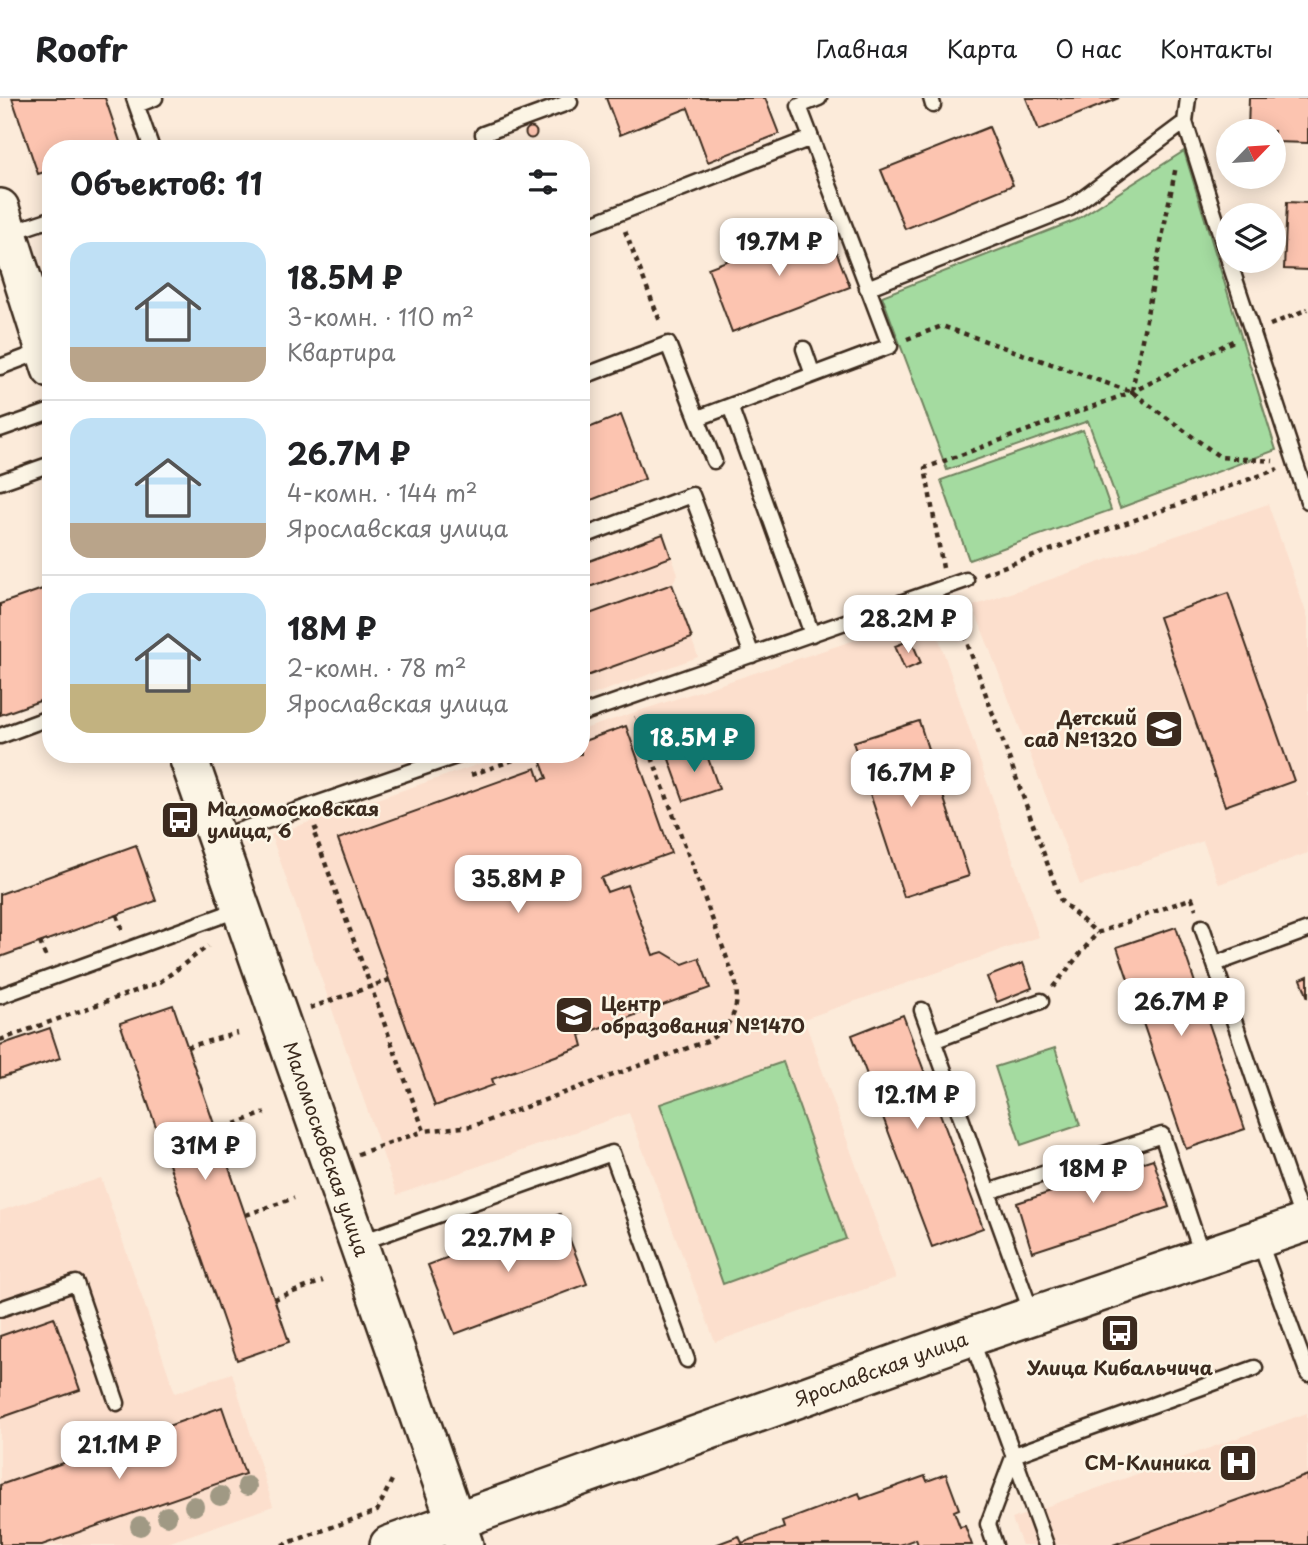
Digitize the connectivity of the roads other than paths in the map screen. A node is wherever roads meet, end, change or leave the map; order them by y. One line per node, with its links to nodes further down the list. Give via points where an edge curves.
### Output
1 (155, 98): 5 (lane)
2 (568, 98): 9 (lane, via 570,102 483,134)
3 (819, 98): 7 (lane, via 799,106)
4 (1188, 98): 6 (lane)
5 (136, 101): 8 (lane)
6 (1185, 122): 11 (lane); 15 (lane, via 1070,208)
7 (811, 138): 13 (lane); 15 (lane)
8 (149, 140)
9 (485, 140)
10 (42, 219): 12 (lane)
11 (1216, 219)
12 (4, 221): 16 (street)
13 (590, 225)
14 (1233, 273): 29 (lane)
15 (867, 288): 21 (lane, via 890,346)
16 (42, 335)
17 (804, 349): 21 (lane)
18 (42, 358): 19 (lane)
19 (0, 367)
20 (590, 374): 24 (lane, via 668,344)
21 (813, 374): 22 (lane)
22 (730, 406): 24 (lane); 32 (lane)
23 (42, 414): 25 (lane)
24 (698, 418): 26 (lane)
25 (0, 429)
26 (714, 460)
27 (42, 467): 28 (lane)
28 (0, 482)
29 (1308, 501)
30 (590, 534): 33 (lane, via 692,495)
31 (966, 580): 32 (lane)
32 (812, 634): 33 (lane)
33 (752, 655): 34 (lane)
34 (590, 711)
35 (42, 720): 36 (lane)
36 (0, 736)
37 (190, 763): 39 (street, Маломосковская улица)
38 (436, 763): 39 (lane)
39 (216, 838): 40 (street, Маломосковская улица)
40 (241, 909): 44 (lane); 51 (street, Маломосковская улица)
41 (1202, 927): 43 (lane)
42 (1308, 930): 43 (lane)
43 (1215, 964): 49 (lane)
44 (0, 996)
45 (1041, 1001): 47 (lane)
46 (922, 1010): 47 (lane)
47 (933, 1041): 48 (lane)
48 (988, 1192): 52 (lane, via 1161,1135); 54 (lane)
49 (1306, 1223): 50 (street, Ярославская улица)
50 (1259, 1239): 52 (street, Ярославская улица); 58 (lane)
51 (359, 1244): 56 (lane, via 612,1153); 61 (street, Маломосковская улица)
52 (1203, 1258): 54 (street, Ярославская улица)
53 (0, 1309): 59 (lane, via 76,1283)
54 (1033, 1315): 55 (street, Ярославская улица)
55 (970, 1337): 60 (lane); 61 (street, Ярославская улица)
56 (687, 1360)
57 (1255, 1368): 60 (lane)
58 (1308, 1374)
59 (117, 1403)
60 (1014, 1455): 63 (lane, via 988,1524); 64 (lane)
61 (460, 1533): 62 (street, Ярославская улица)
62 (389, 1545)
63 (995, 1545)
64 (1046, 1545)

